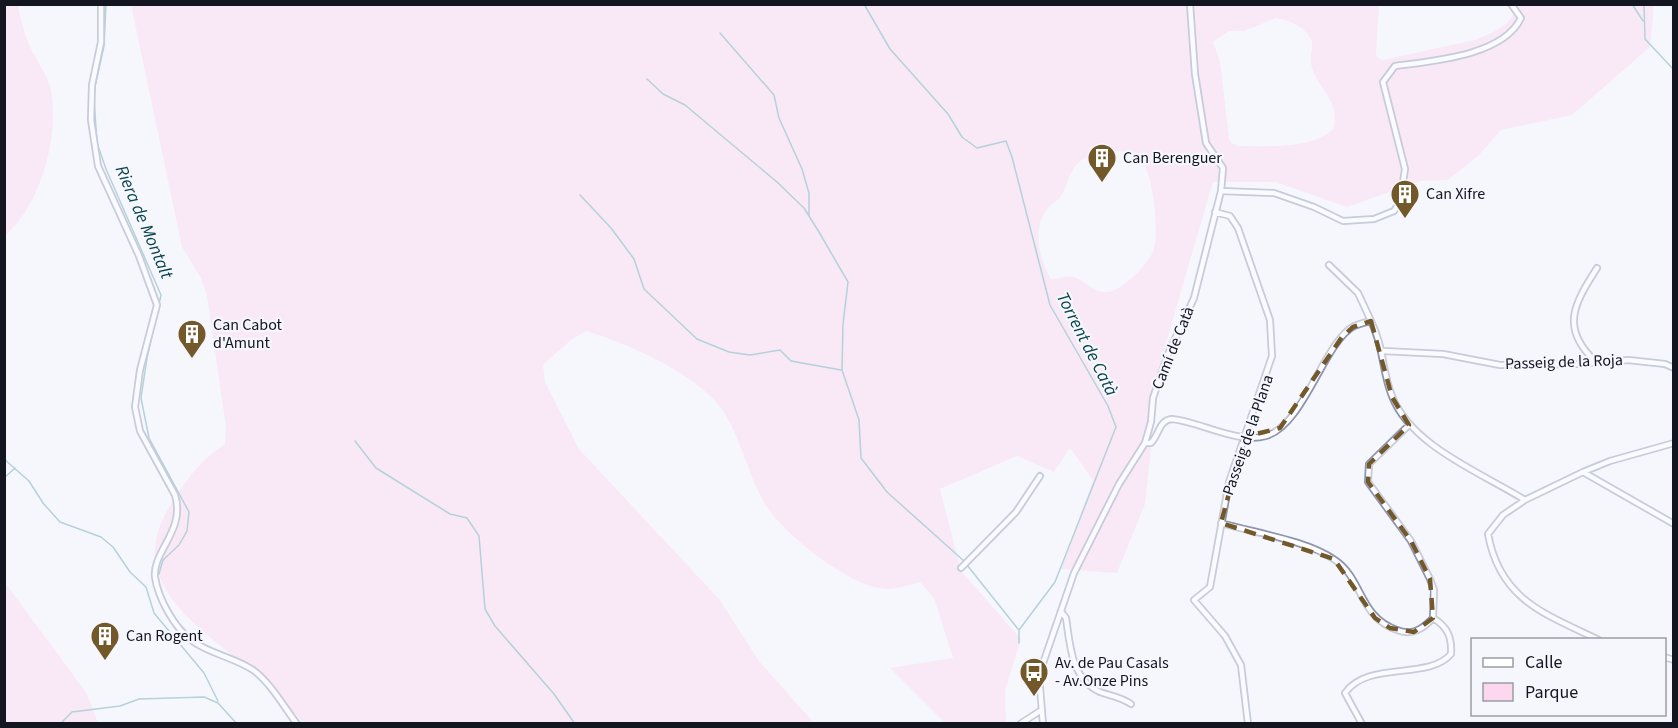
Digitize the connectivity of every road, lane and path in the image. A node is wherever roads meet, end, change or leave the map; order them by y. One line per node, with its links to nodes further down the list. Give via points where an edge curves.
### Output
1 (101, 4): 27 (street, via 101,42 92,85 91,120 98,166 157,305 135,407 140,431 179,506 155,578 168,610 190,640 255,672)
2 (1190, 4): 4 (street, Camí de Catà, via 1206,143 1223,168)
3 (1511, 4): 4 (street, via 1521,18 1516,27 1487,47 1395,66 1383,82 1405,169 1400,202 1394,211 1374,219 1343,221 1274,193)
4 (1221, 192): 5 (street, Camí de Catà)
5 (1215, 212): 13 (street, Passeig de la Plana, via 1230,216 1238,228 1270,320 1270,368); 14 (street, Camí de Catà, via 1194,298 1153,398)
6 (1329, 265): 8 (street, via 1358,293)
7 (1597, 268): 10 (street, via 1577,302 1573,319 1580,346)
8 (1371, 321): 9 (street); 13 (street, via 1353,327 1342,338 1306,396 1280,428 1266,436)
9 (1383, 351): 10 (street, Passeig de la Roja, via 1443,354 1500,365); 12 (street, via 1392,397)
10 (1595, 361): 11 (street, Passeig de la Roja, via 1628,360)
11 (1674, 368)
12 (1409, 424): 18 (street, via 1441,451); 23 (street, via 1369,464 1368,482 1410,541 1430,579 1434,590)
13 (1244, 437): 14 (street, via 1166,419 1156,438); 19 (street, Passeig de la Plana)
14 (1145, 443): 22 (street, Camí de Catà, via 1090,539)
15 (1674, 443): 16 (street)
16 (1583, 472): 18 (street); 20 (street)
17 (1040, 476): 21 (street, via 1016,512)
18 (1525, 500): 24 (street, via 1503,514 1488,534 1492,559 1514,591 1540,612)
19 (1221, 523): 23 (street, via 1334,559 1344,568 1375,618 1389,628 1414,632); 30 (street, Passeig de la Plana, via 1210,587 1194,600 1225,636 1241,665)
20 (1674, 524)
21 (961, 567)
22 (1062, 613): 25 (street, via 1073,662 1085,681); 26 (street, Camí de Catà, via 1039,675)
23 (1433, 618): 31 (street, via 1449,633 1451,654 1438,664 1352,683 1345,693)
24 (1597, 638)
25 (1131, 704)
26 (1040, 711): 28 (street); 29 (street)
27 (297, 723)
28 (1020, 723)
29 (1043, 723)
30 (1248, 723)
31 (1362, 723)

